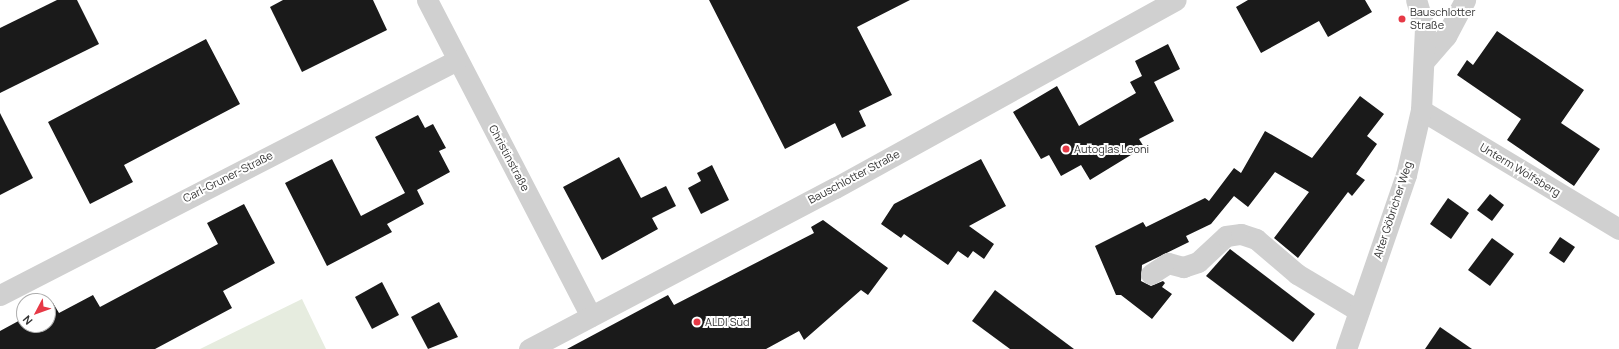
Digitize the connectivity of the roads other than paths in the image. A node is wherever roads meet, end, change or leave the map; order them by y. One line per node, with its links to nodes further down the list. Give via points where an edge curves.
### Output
1 (427, 0): 5 (street, Christinstraße)
2 (1176, 0): 12 (street, Bauschlotter Straße, via 836,188)
3 (1416, 0): 6 (street, Alter Göbricher Weg, via 1425,29)
4 (1464, 0): 6 (street, via 1446,36)
5 (457, 60): 10 (street, Carl-Gruner-Straße); 12 (street, Christinstraße)
6 (1425, 60): 7 (street, Alter Göbricher Weg)
7 (1421, 110): 8 (street, Unterm Wolfsberg); 11 (street, Alter Göbricher Weg, via 1406,175)
8 (1619, 229)
9 (1151, 274): 11 (street, via 1168,263 1183,267 1198,262 1226,236 1241,234 1256,239 1297,274)
10 (0, 295)
11 (1359, 311): 14 (street, Alter Göbricher Weg)
12 (591, 316): 13 (street, Bauschlotter Straße)
13 (529, 349)
14 (1346, 349)

